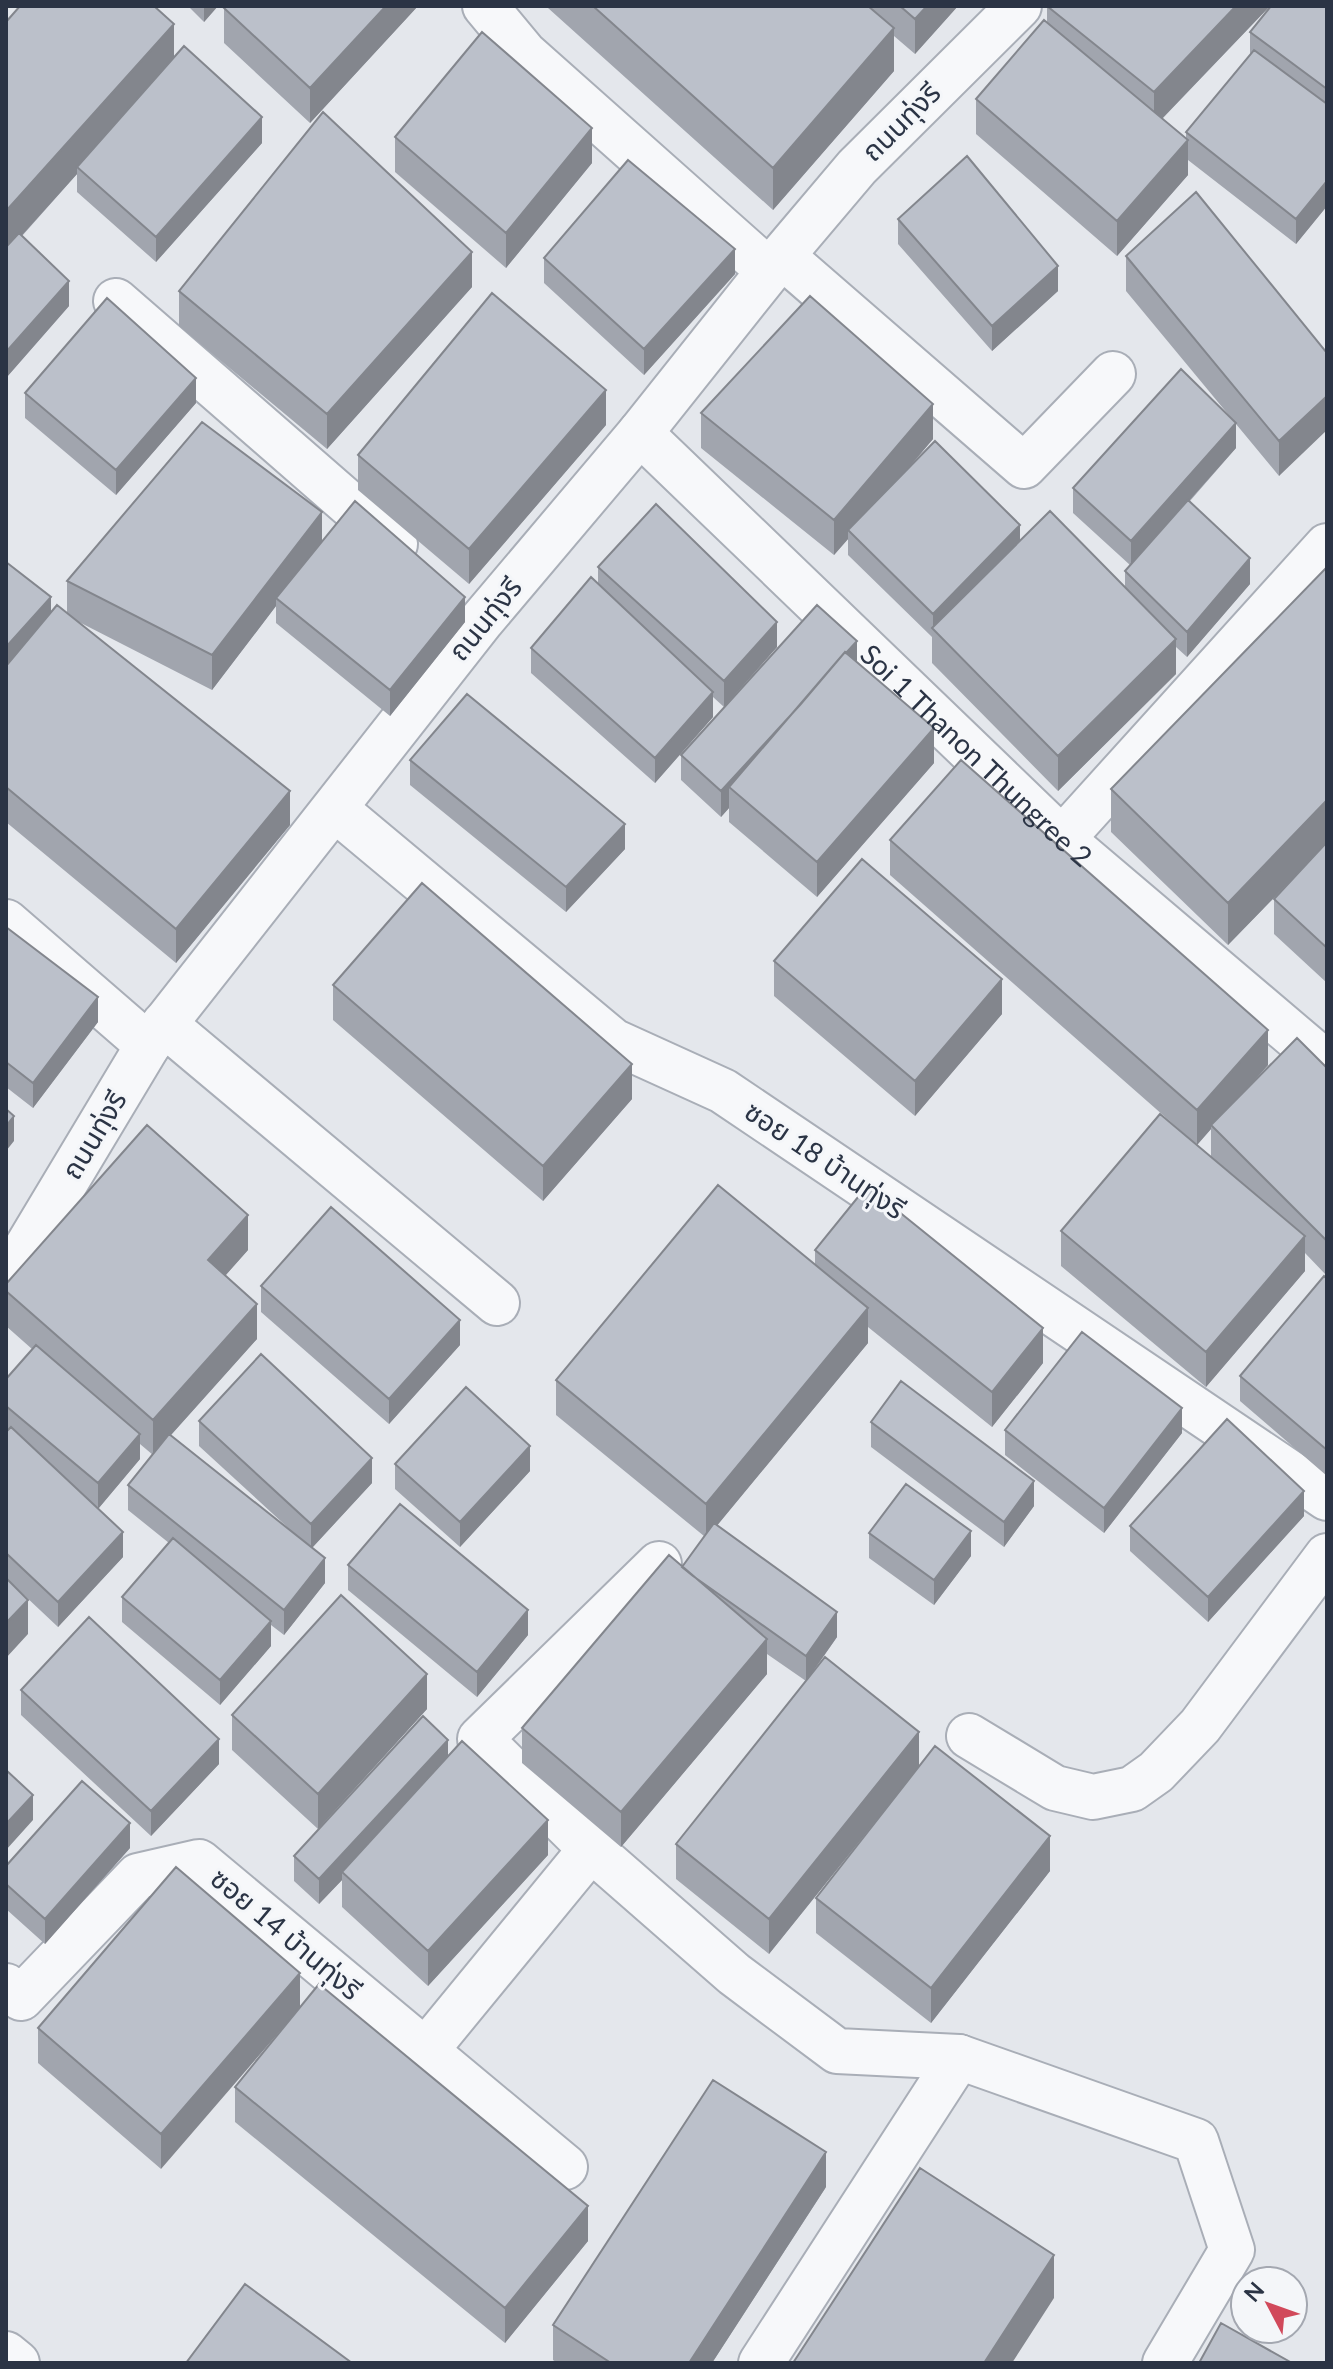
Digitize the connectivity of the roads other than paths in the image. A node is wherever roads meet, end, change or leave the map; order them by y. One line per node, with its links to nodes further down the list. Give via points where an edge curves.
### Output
1 (485, 6): 3 (street, via 525,54)
2 (1019, 6): 3 (street, ถนนทุ่งรี, via 857,167)
3 (776, 264): 5 (street, via 1024,466); 6 (street, ถนนทุ่งรี)
4 (116, 301): 8 (street)
5 (1113, 374)
6 (640, 433): 8 (street, ถนนทุ่งรี); 10 (street, Soi 1 Thanon Thungree 2)
7 (1327, 546): 10 (street)
8 (482, 620): 9 (street, ถนนทุ่งรี)
9 (335, 809): 12 (street, ถนนทุ่งรี); 16 (street, ซอย 18 บ้านทุ่งรี, via 613,1041 723,1091)
10 (1062, 839): 13 (street, Soi 1 Thanon Thungree 2)
11 (6, 922): 12 (street)
12 (156, 1034): 14 (street, ถนนทุ่งรี); 15 (street)
13 (1327, 1064)
14 (6, 1274)
15 (497, 1303)
16 (1327, 1498)
17 (1327, 1556): 19 (street, via 1200,1726 1132,1789 1093,1797 1055,1788)
18 (659, 1564): 20 (street, via 480,1739)
19 (969, 1736)
20 (591, 1849): 22 (street); 23 (street, via 734,1974 837,2051)
21 (6, 1986): 22 (street, ซอย 14 บ้านทุ่งรี, via 21,1998 138,1876 199,1862)
22 (426, 2050): 24 (street, ซอย 14 บ้านทุ่งรี)
23 (959, 2057): 27 (street); 28 (street, via 1196,2141 1232,2250)
24 (565, 2167)
25 (6, 2354): 26 (street)
26 (17, 2363)
27 (761, 2363)
28 (1165, 2363)

